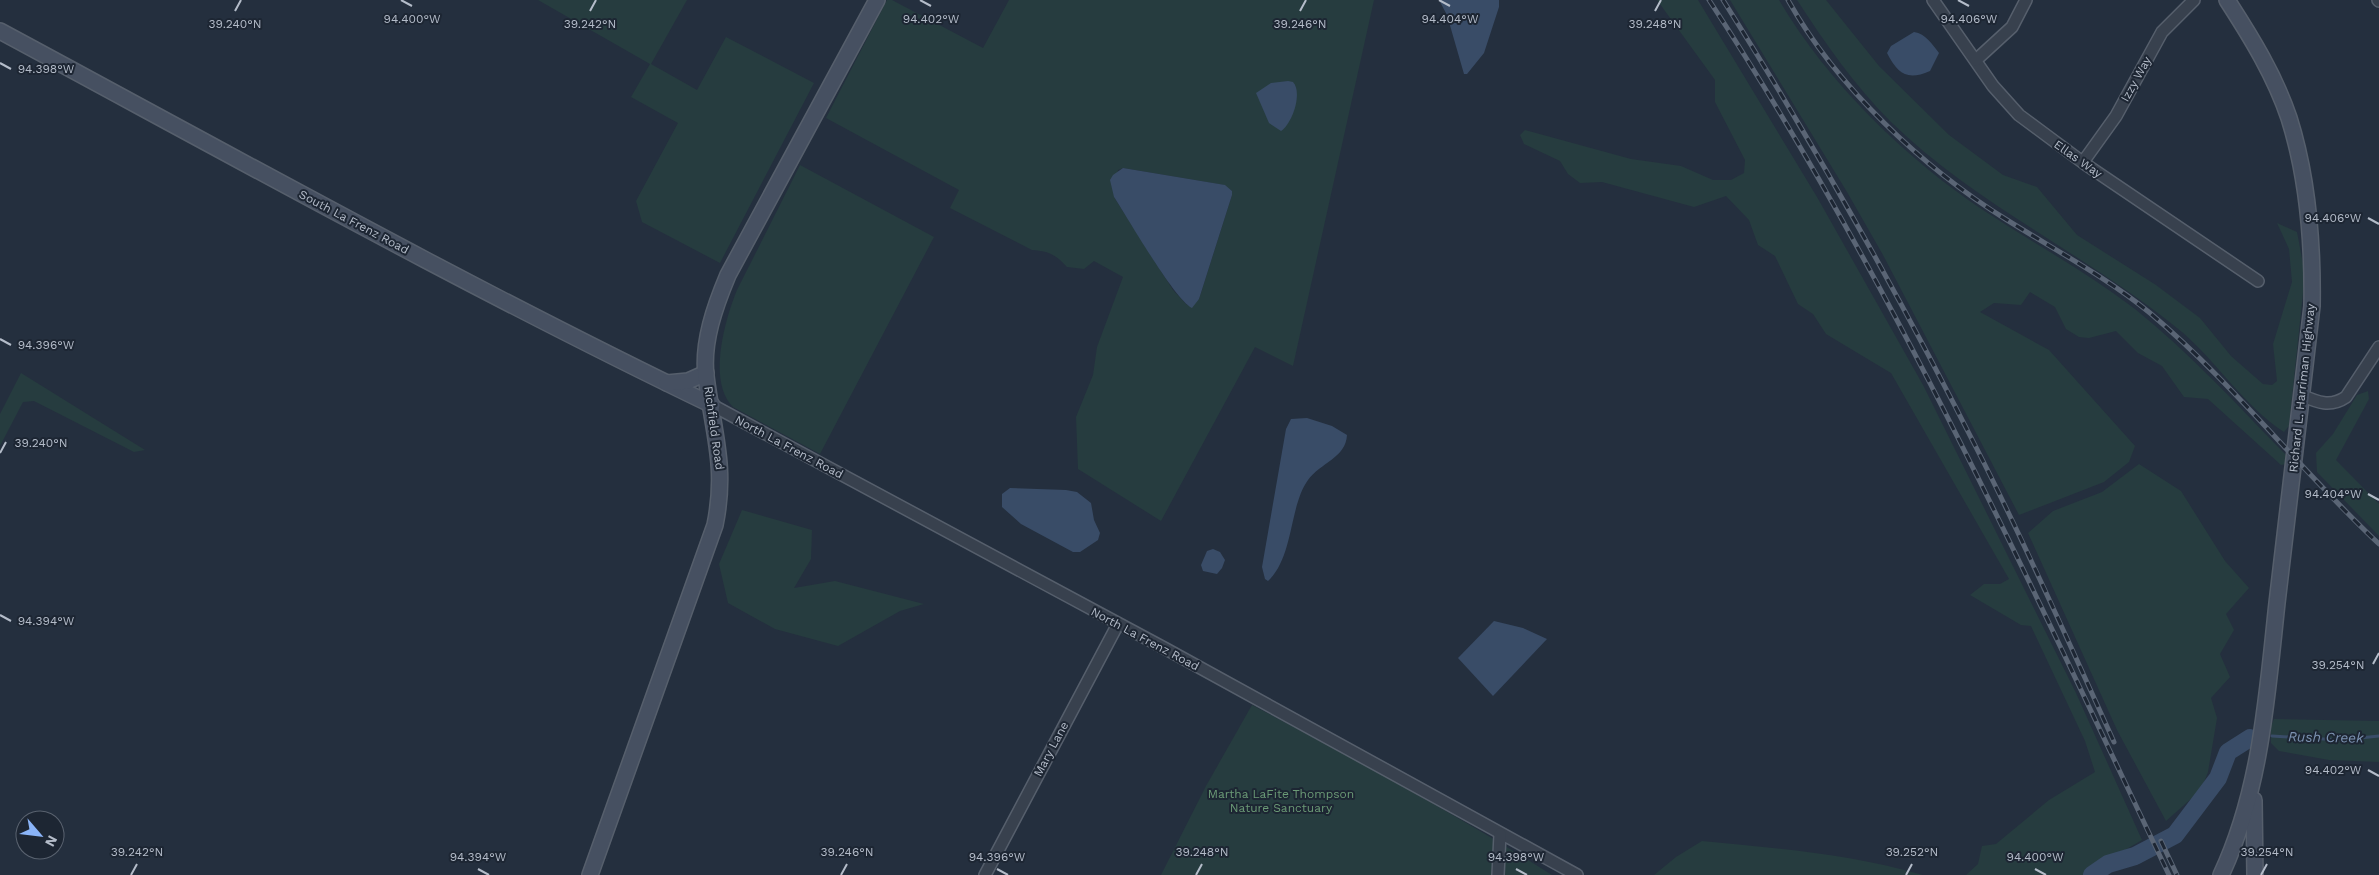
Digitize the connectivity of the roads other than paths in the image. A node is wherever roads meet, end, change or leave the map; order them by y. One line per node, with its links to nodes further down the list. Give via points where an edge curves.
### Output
1 (877, 0): 11 (street, Richfield Road, via 728,275 714,309)
2 (1933, 0): 7 (street, Ellas Way)
3 (2026, 0): 7 (street, via 2012,27)
4 (2194, 0): 8 (street, Izzy Way, via 2162,32 2116,116)
5 (2227, 0): 13 (street, Richard L. Harriman Highway, via 2270,73 2288,118 2309,212 2312,306)
6 (0, 31): 12 (street, South La Frenz Road, via 392,242)
7 (1976, 60): 8 (street, Ellas Way, via 2004,100 2019,115)
8 (2083, 162): 9 (street, Ellas Way)
9 (2258, 281)
10 (2379, 347): 13 (street, via 2346,397 2339,402 2316,402)
11 (706, 373): 12 (street, via 688,381); 14 (street, Richfield Road)
12 (665, 383): 14 (street, South La Frenz Road)
13 (2301, 395): 16 (street, Richard L. Harriman Highway)
14 (712, 405): 15 (street, North La Frenz Road); 20 (street, Richfield Road, via 721,466 715,525)
15 (1118, 624): 17 (street, North La Frenz Road); 21 (street, Mary Lane)
16 (2253, 781): 18 (street, Richard L. Harriman Highway); 19 (street)
17 (1500, 834): 22 (street); 23 (street, North La Frenz Road)
18 (2230, 857): 19 (street, via 2251,866); 24 (street, Richard L. Harriman Highway)
19 (2254, 874)
20 (590, 875)
21 (985, 875)
22 (1498, 875)
23 (1577, 875)
24 (2221, 875)

